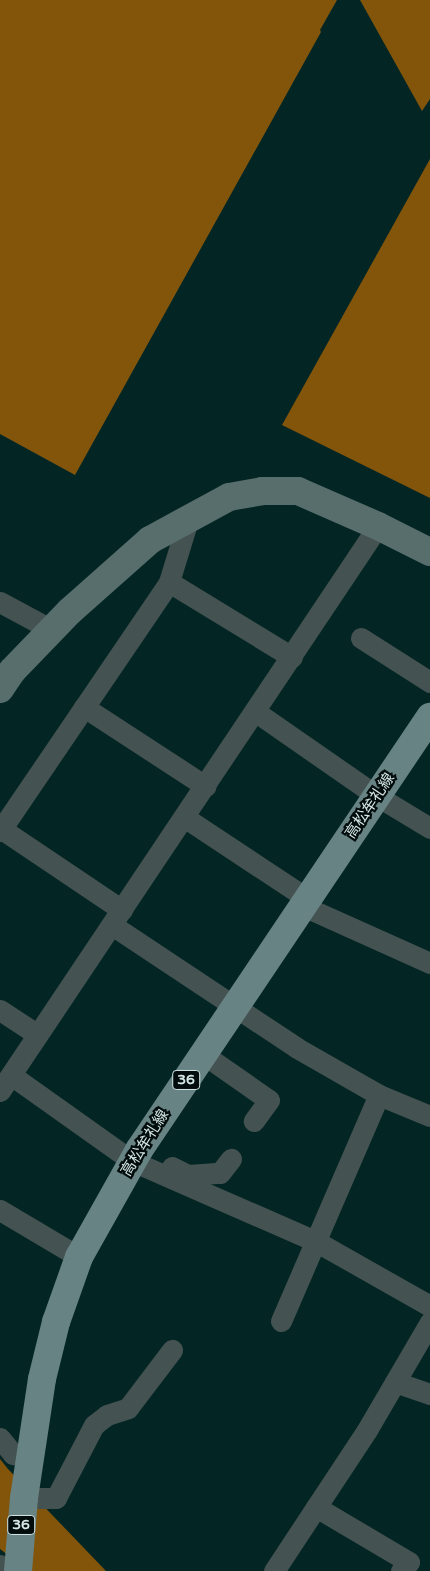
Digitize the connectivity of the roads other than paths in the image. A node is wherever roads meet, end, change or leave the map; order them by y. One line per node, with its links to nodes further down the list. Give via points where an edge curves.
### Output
1 (188, 520): 2 (street, via 229,497 298,491); 4 (street); 6 (street, via 150,540)
2 (378, 526): 3 (street); 8 (street)
3 (430, 552)
4 (169, 582): 8 (street); 11 (street)
5 (0, 602): 6 (street)
6 (52, 630): 10 (street, via 12,671)
7 (361, 638): 9 (street)
8 (292, 657): 12 (street)
9 (430, 682)
10 (0, 689)
11 (84, 707): 14 (street); 18 (street)
12 (256, 712): 14 (street); 15 (street)
13 (430, 717): 15 (main road, 高松牟礼線 / 36)
14 (205, 786): 16 (street)
15 (376, 796): 17 (street); 19 (main road, 高松牟礼線 / 36)
16 (184, 817): 19 (street); 20 (street)
17 (430, 828)
18 (1, 829): 20 (street)
19 (305, 902): 21 (street); 22 (main road, 高松牟礼線 / 36)
20 (117, 918): 22 (street); 24 (street)
21 (430, 963)
22 (235, 1006): 25 (main road, 高松牟礼線 / 36); 27 (street, via 297,1048)
23 (0, 1010): 24 (street)
24 (38, 1035): 26 (street)
25 (203, 1054): 29 (street, via 269,1100); 30 (main road, 高松牟礼線 / 36)
26 (6, 1083): 30 (street)
27 (379, 1095): 28 (street); 33 (street)
28 (430, 1116)
29 (254, 1121)
30 (136, 1156): 31 (street, via 188,1175 220,1173); 33 (street); 34 (main road, 高松牟礼線 / 36)
31 (231, 1159)
32 (0, 1210): 34 (street)
33 (317, 1242): 35 (street); 36 (street)
34 (79, 1257): 42 (main road, 高松牟礼線 / 36, via 56,1322 42,1379)
35 (430, 1306)
36 (281, 1321)
37 (428, 1329): 39 (street)
38 (172, 1350): 42 (street, via 128,1408 106,1415 94,1425 56,1498)
39 (395, 1382): 40 (street); 43 (street)
40 (430, 1394)
41 (0, 1438): 42 (street)
42 (27, 1478): 44 (main road, 高松牟礼線 / 36)
43 (316, 1507): 45 (street); 46 (street, via 409,1562)
44 (11, 1569)
45 (274, 1571)
46 (401, 1571)

